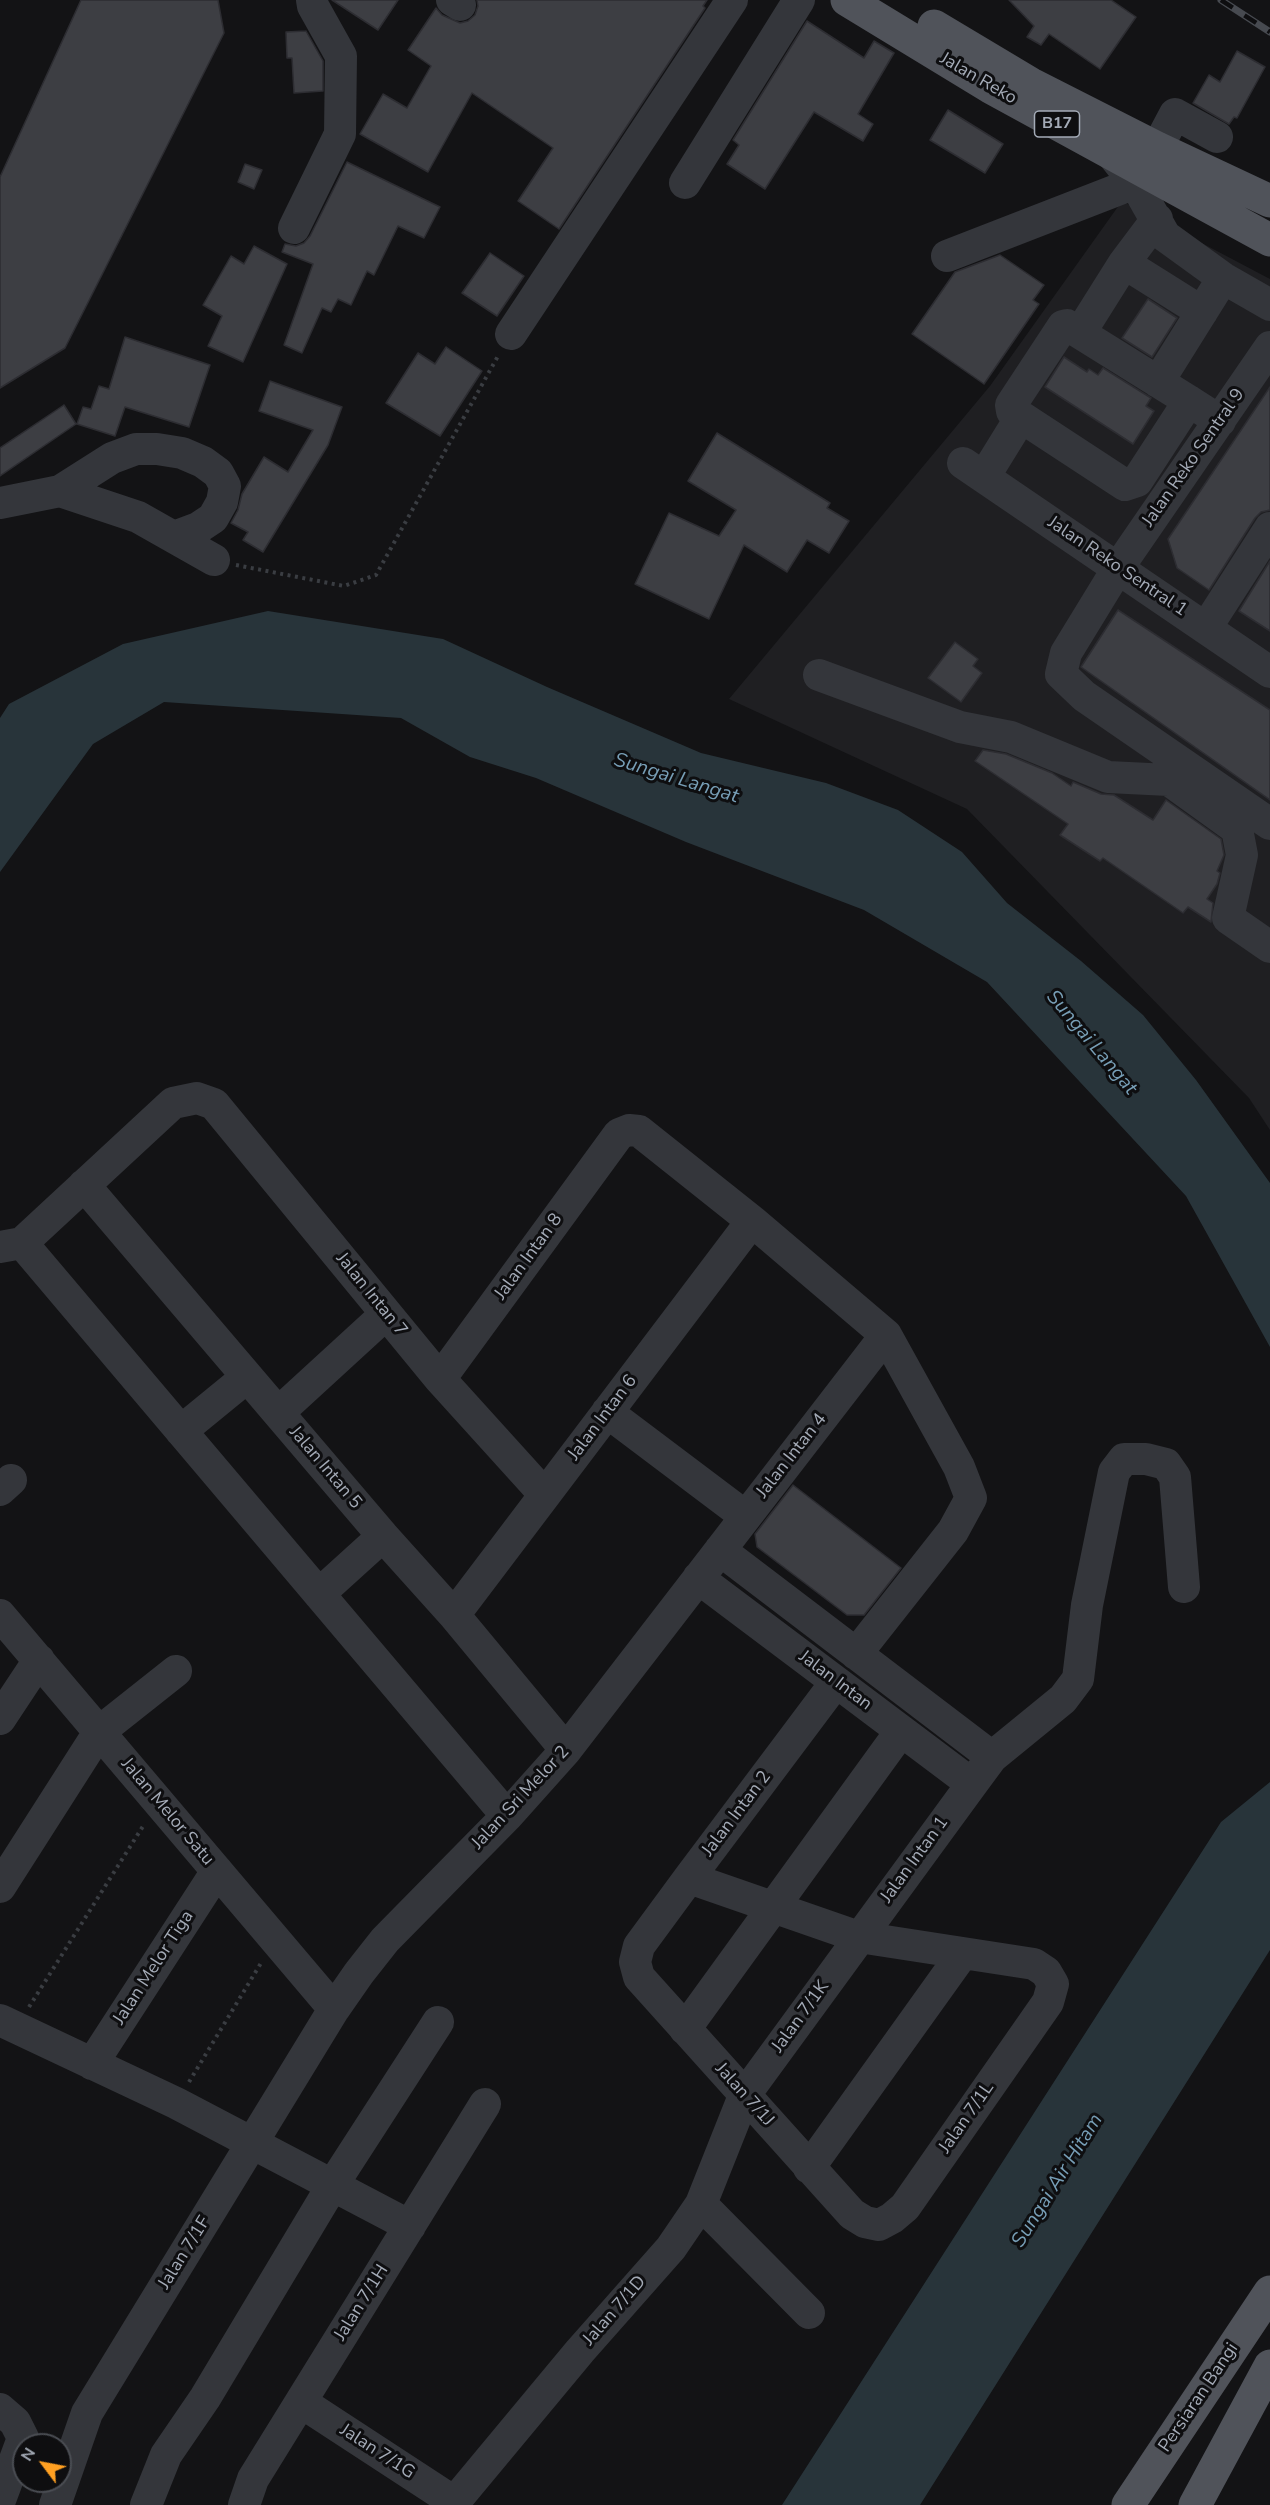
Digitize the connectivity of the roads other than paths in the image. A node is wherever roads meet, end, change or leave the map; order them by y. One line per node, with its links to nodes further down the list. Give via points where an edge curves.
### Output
1 (312, 0): 13 (street, via 341,56 340,134)
2 (732, 0): 21 (street)
3 (799, 0): 9 (street)
4 (847, 0): 8 (main road, Jalan Reko / B17, via 990,87)
5 (891, 0): 7 (main road, Jalan Reko / B17, via 1031,84)
6 (1217, 137): 7 (street, via 1175,114)
7 (1157, 148): 11 (main road, Jalan Reko / B17)
8 (1112, 154): 10 (street); 14 (main road, Jalan Reko / B17)
9 (685, 183)
10 (1135, 183): 12 (street); 15 (street)
11 (1270, 201)
12 (1157, 219): 16 (street); 17 (street, via 1165,236)
13 (294, 228)
14 (1270, 240)
15 (947, 256)
16 (1124, 263): 19 (street); 20 (street)
17 (1223, 278): 18 (street); 19 (street)
18 (1270, 305)
19 (1202, 312): 23 (street)
20 (1080, 333): 23 (street); 25 (street, via 1064,326 1011,405 1012,411)
21 (511, 334)
22 (1270, 347): 26 (street, Jalan Reko Sentral 9)
23 (1158, 382): 24 (street)
24 (1189, 401): 25 (street, via 1137,481 1125,484); 26 (street)
25 (1021, 417): 32 (street, Jalan Reko Sentral 1, via 974,470)
26 (1220, 421): 32 (street, Jalan Reko Sentral 9)
27 (60, 491): 28 (street); 30 (street, via 138,517); 30 (street, via 112,458 136,449 182,453 218,473 225,486 213,518)
28 (0, 503)
29 (1270, 528): 33 (street)
30 (174, 537): 31 (street)
31 (214, 560)
32 (1118, 568): 33 (street, Jalan Reko Sentral 1); 36 (street, Jalan Reko Sentral 9, via 1066,652 1061,674 1084,696)
33 (1206, 628): 34 (street, Jalan Reko Sentral 1)
34 (1270, 672)
35 (819, 675): 37 (street, via 960,727 1011,737 1108,777 1169,780 1237,829 1242,855 1228,918)
36 (1270, 824)
37 (1270, 947)
38 (84, 1185): 40 (street); 41 (street, Jalan Intan 7, via 173,1102 197,1098 214,1104); 43 (street, Jalan Intan 5)
39 (752, 1221): 42 (street); 44 (street, Jalan Intan 8, via 639,1131 619,1134); 45 (street, Jalan Intan 6)
40 (11, 1245): 47 (street)
41 (386, 1314): 44 (street, Jalan Intan 7); 46 (street)
42 (886, 1335): 49 (street, Jalan Intan 4); 57 (street, via 972,1497 953,1531)
43 (247, 1377): 46 (street, Jalan Intan 5); 47 (street)
44 (440, 1379): 48 (street, Jalan Intan 7)
45 (608, 1412): 48 (street, Jalan Intan 6); 49 (street)
46 (278, 1413): 50 (street, Jalan Intan 5)
47 (181, 1431): 54 (street)
48 (544, 1495): 56 (street, Jalan Intan 6)
49 (745, 1516): 51 (street, Jalan Intan 4)
50 (383, 1536): 54 (street); 56 (street, Jalan Intan 5)
51 (720, 1550): 52 (street, Jalan Intan 4); 57 (street)
52 (698, 1578): 60 (street, Jalan Intan); 64 (street, Jalan Sri Melor 2)
53 (1184, 1587): 65 (street, Jalan Intan 1, via 1175,1477 1166,1464 1124,1459 1114,1472 1087,1605 1078,1679 1063,1699)
54 (319, 1594): 67 (street)
55 (0, 1615): 58 (street, Jalan Melor Satu)
56 (454, 1615): 64 (street, Jalan Intan 5)
57 (856, 1654): 65 (street)
58 (39, 1660): 61 (street); 63 (street, Jalan Melor Satu)
59 (176, 1671): 63 (street)
60 (836, 1682): 62 (street, Jalan Intan); 69 (street, Jalan Intan 2)
61 (0, 1719)
62 (901, 1731): 66 (street, Jalan Intan); 71 (street)
63 (99, 1732): 68 (street, Jalan Melor Satu); 70 (street)
64 (566, 1750): 67 (street, Jalan Sri Melor 2)
65 (992, 1757): 66 (street, Jalan Intan 1)
66 (972, 1784): 72 (street, Jalan Intan 1)
67 (507, 1816): 75 (street, Jalan Sri Melor 2, via 385,1940)
68 (217, 1871): 75 (street, Jalan Melor Satu); 79 (street, Jalan Melor Tiga)
69 (689, 1878): 71 (street); 73 (street, Jalan Intan 2)
70 (0, 1887)
71 (772, 1907): 72 (street); 78 (street)
72 (859, 1937): 74 (street); 80 (street, Jalan 7/1K)
73 (639, 1946): 78 (street, Jalan 7/1J, via 635,1962 639,1977)
74 (963, 1953): 83 (street); 86 (street, Jalan 7/1L, via 1034,1964 1046,1972 1053,1984 1048,2002 905,2207)
75 (334, 2009): 82 (street, Jalan 7/1F)
76 (438, 2022): 84 (street)
77 (8, 2024): 79 (street)
78 (684, 2029): 80 (street, Jalan 7/1J)
79 (92, 2064): 82 (street, via 176,2103)
80 (744, 2096): 83 (street, Jalan 7/1J); 85 (street, Jalan 7/1D)
81 (485, 2104): 87 (street, Jalan 7/1H)
82 (252, 2145): 84 (street); 95 (street, Jalan 7/1F, via 87,2413)
83 (810, 2168): 86 (street, Jalan 7/1J, via 852,2214)
84 (332, 2186): 87 (street); 96 (street, via 166,2456)
85 (701, 2204): 89 (street); 94 (street, Jalan 7/1D, via 672,2248)
86 (879, 2225)
87 (410, 2226): 91 (street, Jalan 7/1H)
88 (1270, 2292): 98 (main road, Persiaran Bangi)
89 (809, 2313)
90 (1270, 2366): 99 (main road)
91 (300, 2402): 94 (street, Jalan 7/1G); 97 (street, Jalan 7/1H, via 253,2480)
92 (0, 2409): 93 (street, via 15,2422 23,2438)
93 (0, 2500)
94 (453, 2503)
95 (55, 2505)
96 (146, 2505)
97 (244, 2505)
98 (1128, 2505)
99 (1195, 2505)

